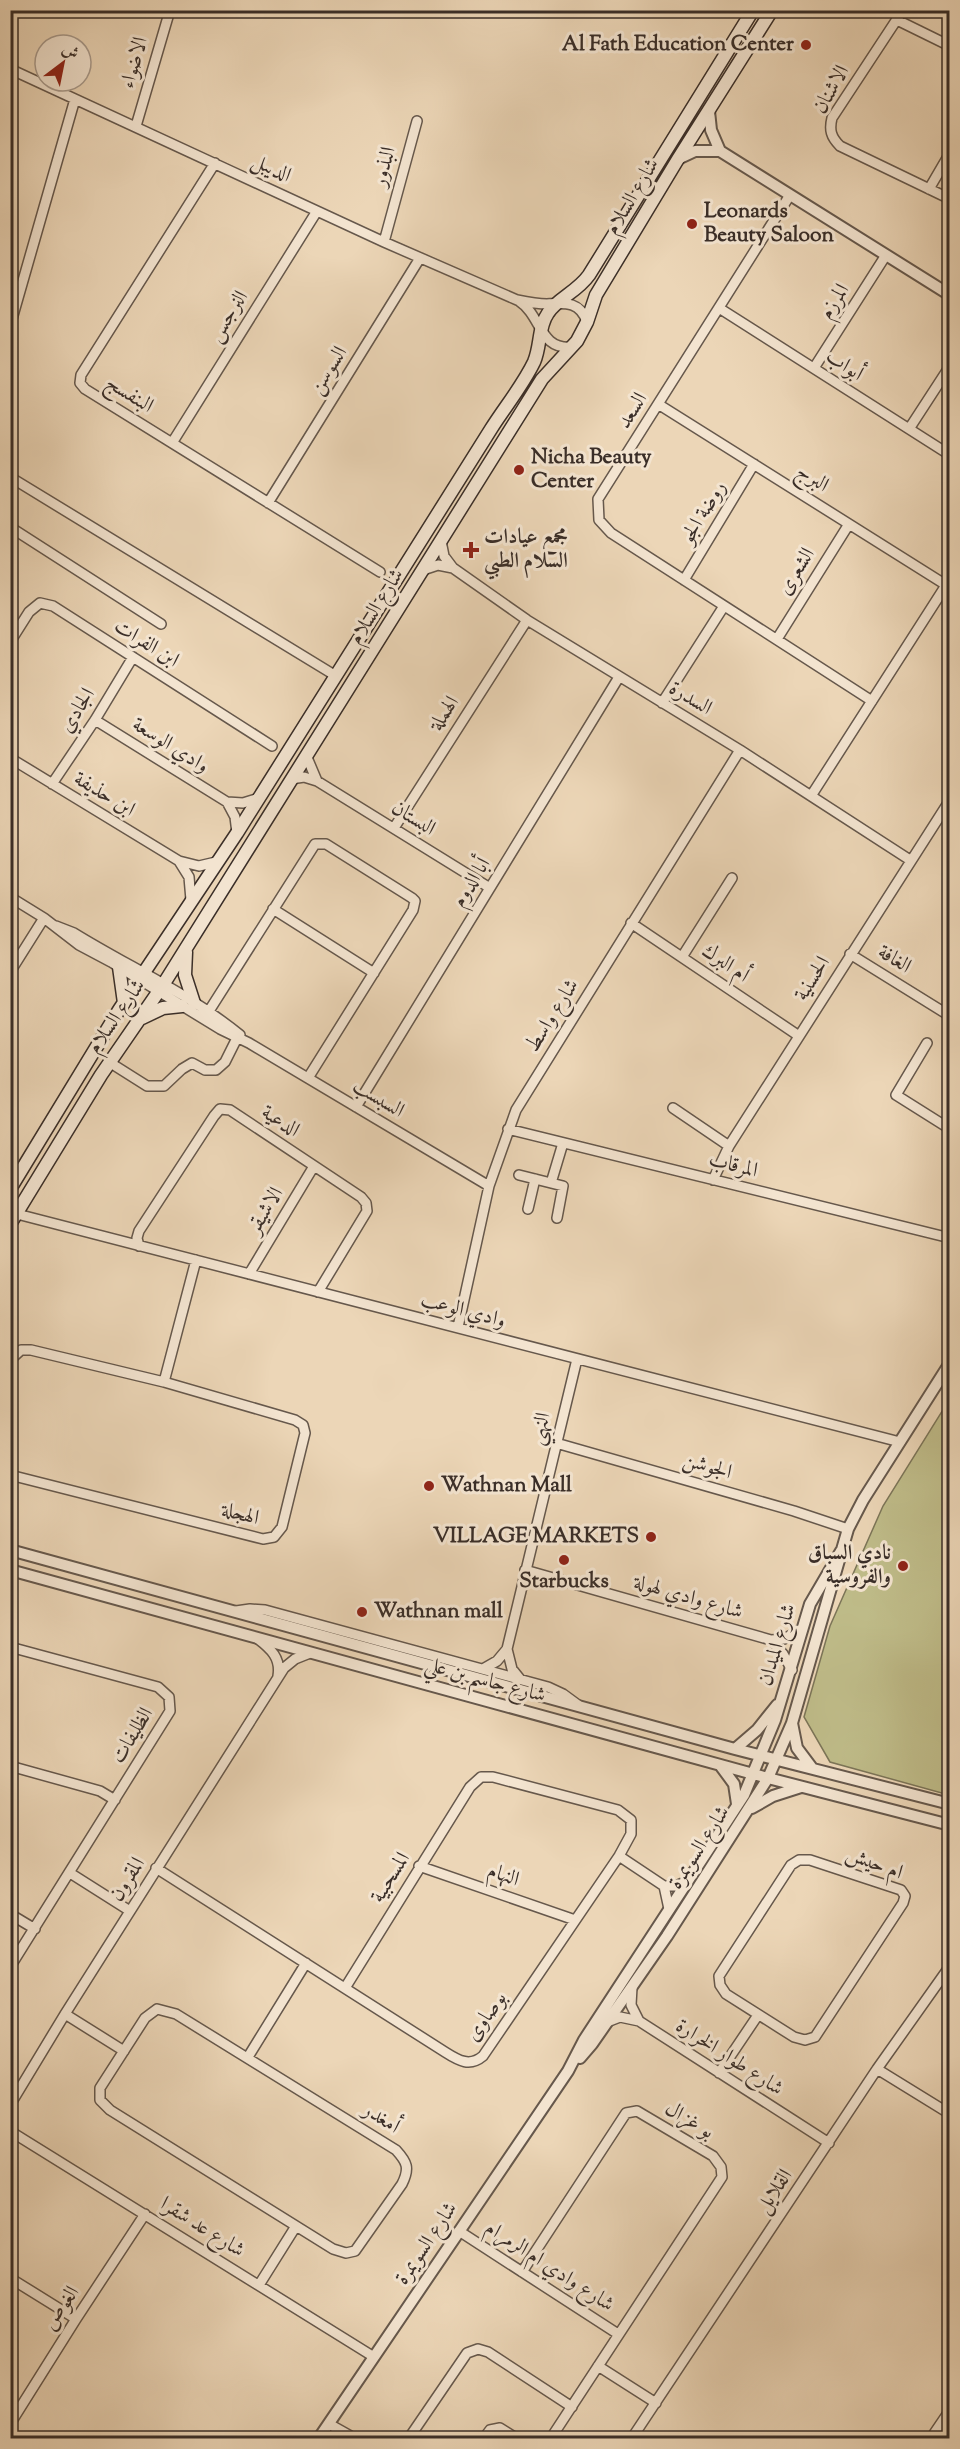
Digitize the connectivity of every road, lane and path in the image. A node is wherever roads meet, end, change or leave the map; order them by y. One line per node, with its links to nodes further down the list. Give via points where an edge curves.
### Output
1 (170, 10): 11 (street, الاضواء)
2 (753, 10): 25 (main road, شارع السلام, via 589,275)
3 (772, 10): 9 (main road, شارع السلام)
4 (903, 10): 5 (street, الاشنان)
5 (897, 20): 6 (street); 16 (street, الاشنان, via 832,118 831,135 840,146)
6 (950, 46)
7 (10, 69): 8 (street, الديبل)
8 (75, 99): 11 (street, الديبل); 28 (street)
9 (709, 111): 12 (street, via 711,130); 14 (main road, شارع السلام)
10 (417, 121): 20 (street, البذور)
11 (136, 126): 15 (street, الديبل)
12 (720, 151): 14 (street, via 695,151); 17 (street)
13 (950, 153): 16 (street)
14 (678, 159): 27 (main road, شارع السلام, via 596,295)
15 (215, 163): 19 (street, الديبل); 35 (street, البنفسج, via 81,375 80,383 85,389)
16 (929, 189): 18 (street, الاشنان)
17 (790, 195): 21 (street); 26 (street, السعد)
18 (950, 199)
19 (317, 211): 20 (street, الديبل); 35 (street, النرجس)
20 (384, 242): 22 (street, الديبل)
21 (886, 255): 23 (street); 32 (street, المرزم)
22 (420, 258): 24 (street, الديبل); 39 (street, السوسن)
23 (950, 295)
24 (517, 300): 25 (street, الديبل); 29 (street, الديبل, via 530,309)
25 (559, 302): 27 (street, الديبل, via 576,306); 29 (main road, شارع السلام, via 546,314)
26 (719, 308): 32 (street, أبواب); 33 (street, السعد)
27 (587, 322): 30 (main road, شارع السلام)
28 (10, 326)
29 (541, 331): 30 (street, الديبل, via 552,344); 54 (main road, شارع السلام, via 530,370)
30 (572, 347): 42 (main road, شارع السلام, via 542,379)
31 (950, 366): 34 (street)
32 (814, 368): 34 (street, أبواب)
33 (658, 404): 37 (street, البرج); 46 (street, السعد, via 598,499 599,520 611,533)
34 (909, 429): 36 (street, أبواب)
35 (172, 443): 39 (street, البنفسج)
36 (950, 455)
37 (754, 464): 40 (street, البرج); 46 (street, روضة الجو)
38 (10, 477): 54 (street)
39 (268, 503): 45 (street, البنفسج)
40 (849, 524): 47 (street, البرج); 51 (street, الشعرى)
41 (10, 527): 50 (street)
42 (441, 541): 43 (street, via 444,556); 44 (main road, شارع السلام)
43 (453, 568): 44 (street, via 438,565); 49 (street, السدرة)
44 (423, 570): 61 (main road, شارع السلام)
45 (380, 572)
46 (684, 580): 48 (street, السعد)
47 (948, 582): 56 (street)
48 (724, 606): 51 (street, السعد); 57 (street)
49 (527, 620): 55 (street, السدرة); 70 (street, الهملة)
50 (161, 624)
51 (777, 639): 56 (street, السعد)
52 (10, 642): 53 (street, ابن الفرات, via 29,612 40,603 53,606)
53 (133, 657): 58 (street, الجادي); 59 (street, ابن الفرات)
54 (336, 676): 67 (main road, شارع السلام)
55 (619, 677): 57 (street, السدرة); 76 (street, أبا الدوم)
56 (872, 701): 66 (street)
57 (662, 704): 60 (street, السدرة)
58 (95, 720): 65 (street, الجادي); 69 (street, وادي الوسعة)
59 (272, 746)
60 (740, 750): 66 (street, السدرة); 81 (street, شارع واسط)
61 (306, 755): 63 (main road, شارع السلام); 64 (street)
62 (10, 758): 65 (street, ابن حذيفة)
63 (291, 779): 64 (street, البستان); 83 (main road, شارع السلام)
64 (317, 781): 70 (street, البستان)
65 (52, 784): 73 (street, ابن حذيفة)
66 (811, 796): 72 (street, السدرة)
67 (259, 798): 69 (street); 71 (main road, شارع السلام)
68 (950, 800): 72 (street, الحسنية)
69 (227, 802): 71 (street, via 235,817)
70 (394, 828): 76 (street, البستان)
71 (237, 833): 74 (main road, شارع السلام)
72 (910, 860): 84 (street, الحسنية)
73 (179, 861): 74 (street, ابن حذيفة, via 199,866); 78 (street, via 192,886)
74 (216, 862): 78 (main road, شارع السلام)
75 (732, 878): 85 (street)
76 (490, 888): 102 (street, أبا الدوم)
77 (10, 897): 80 (street, السبسب)
78 (191, 903): 89 (main road, شارع السلام)
79 (273, 909): 88 (street); 88 (street, via 312,848 320,843 412,898 414,910); 93 (street)
80 (44, 918): 82 (street, السبسب); 87 (street)
81 (631, 923): 85 (street, أم البرك); 104 (street, شارع واسط)
82 (54, 925): 86 (street, السبسب, via 79,945); 89 (street, السبسب, via 74,933)
83 (186, 947): 90 (main road, شارع السلام); 92 (main road)
84 (850, 954): 94 (street, الغافة); 96 (street, الحسنية)
85 (682, 957): 96 (street, أم البرك)
86 (119, 967): 89 (street, السبسب); 91 (main road)
87 (10, 972)
88 (374, 973): 101 (street)
89 (142, 977): 90 (street, السبسب); 91 (main road, شارع السلام)
90 (161, 988): 92 (street, السبسب); 95 (main road, شارع السلام)
91 (124, 1003): 114 (main road, شارع السلام)
92 (188, 1004): 93 (street, السبسب); 95 (main road, via 164,1008); 97 (street, السبسب)
93 (208, 1011): 98 (street, السبسب)
94 (950, 1016)
95 (138, 1020): 100 (main road, شارع السلام)
96 (799, 1036): 107 (street, الحسنية)
97 (237, 1038): 98 (street, السبسب); 100 (street, via 225,1062 216,1070 192,1063 164,1086 147,1086)
98 (249, 1043): 101 (street, السبسب)
99 (927, 1043): 105 (street, via 896,1095)
100 (109, 1062): 117 (main road, شارع السلام)
101 (308, 1078): 102 (street, السبسب)
102 (356, 1107): 113 (street, السبسب)
103 (673, 1108): 107 (street)
104 (508, 1129): 106 (street, المرقاب); 113 (street, شارع واسط)
105 (950, 1129)
106 (563, 1143): 111 (street, المرقاب); 112 (street)
107 (729, 1146): 111 (street, الحسنية)
108 (314, 1166): 119 (street, الدعية, via 230,1110 220,1109 139,1231); 121 (street, الاشيقر); 122 (street, الدعية, via 361,1197 367,1211)
109 (519, 1175): 110 (street)
110 (535, 1179): 112 (street); 115 (street)
111 (713, 1180): 118 (street, المرقاب)
112 (551, 1183): 116 (street, via 563,1186)
113 (489, 1186): 123 (street, شارع واسط)
114 (10, 1189)
115 (528, 1209)
116 (557, 1218)
117 (14, 1219): 119 (street, وادي الوعب)
118 (950, 1238)
119 (139, 1246): 120 (street, وادي الوعب)
120 (195, 1260): 121 (street, وادي الوعب); 127 (street)
121 (249, 1274): 122 (street, وادي الوعب)
122 (318, 1292): 123 (street, وادي الوعب)
123 (458, 1327): 124 (street, وادي الوعب)
124 (577, 1359): 128 (street, وادي الوعب); 129 (street, النهي)
125 (10, 1360): 127 (street, الهجلة, via 21,1350 31,1350)
126 (950, 1363): 128 (street, شارع الميدان)
127 (164, 1383): 130 (street, الهجلة, via 303,1425 305,1433 282,1527 274,1537 263,1539)
128 (900, 1442): 131 (street, شارع الميدان)
129 (556, 1443): 131 (street, الجوشن); 135 (street, النهي)
130 (10, 1475)
131 (848, 1529): 133 (street, شارع الميدان)
132 (10, 1550): 136 (street, شارع جاسم بن علي)
133 (841, 1551): 137 (street, شارع الميدان, via 816,1592); 149 (street, شارع الميدان)
134 (10, 1570): 138 (street, شارع جاسم بن علي)
135 (525, 1570): 139 (street, شارع وادي لهولة); 141 (street, النهي)
136 (236, 1611): 143 (street, via 265,1610); 148 (street, شارع جاسم بن علي)
137 (802, 1629): 139 (street, via 784,1639); 144 (street, شارع الميدان)
138 (258, 1638): 142 (street, شارع جاسم بن علي); 145 (street, via 275,1656)
139 (771, 1640): 144 (street)
140 (10, 1647): 160 (street, الظليفات, via 158,1687 169,1697 170,1711)
141 (507, 1649): 143 (street); 146 (street, via 509,1662)
142 (310, 1653): 145 (street, المقرون, via 288,1663); 153 (street, شارع جاسم بن علي)
143 (483, 1669): 146 (street)
144 (792, 1670): 147 (street, شارع الميدان)
145 (278, 1676): 166 (street, المقرون)
146 (520, 1679): 148 (street, via 556,1690)
147 (783, 1698): 150 (street); 151 (street, شارع الميدان)
148 (578, 1705): 150 (street, شارع جاسم بن علي)
149 (792, 1723): 152 (street, شارع الميدان); 155 (street, via 797,1748)
150 (735, 1749): 151 (street, شارع جاسم بن علي)
151 (762, 1755): 152 (street, شارع جاسم بن علي); 156 (street, شارع السويمرة)
152 (777, 1759): 155 (street, شارع جاسم بن علي); 157 (street, شارع السويمرة)
153 (720, 1765): 156 (street, شارع جاسم بن علي); 162 (street, via 734,1784)
154 (10, 1766): 160 (street, via 100,1791)
155 (812, 1768): 161 (street, شارع جاسم بن علي)
156 (753, 1774): 157 (street, شارع جاسم بن علي); 162 (street, شارع السويمرة)
157 (768, 1778): 159 (street, شارع جاسم بن علي); 162 (street, شارع السويمرة)
158 (470, 1786): 164 (street, بوصاوى, via 489,1776 618,1810 631,1820 632,1834); 165 (street, المسحبية)
159 (805, 1787): 162 (street); 163 (street, شارع جاسم بن علي)
160 (115, 1800): 167 (street, الظليفات)
161 (950, 1804)
162 (741, 1811): 168 (street, شارع السويمرة); 178 (street, شارع السويمرة)
163 (950, 1825)
164 (619, 1856): 169 (street); 173 (street, بوصاوى)
165 (419, 1866): 173 (street, النهام); 179 (street, المسحبية)
166 (156, 1868): 171 (street, المقرون); 175 (street, بوصاوى)
167 (70, 1873): 171 (street); 174 (street, الظليفات)
168 (687, 1881): 169 (street); 170 (street, شارع السويمرة)
169 (664, 1886): 170 (street)
170 (669, 1909): 187 (street, شارع السويمرة)
171 (130, 1911): 180 (street, المقرون)
172 (10, 1914): 174 (street)
173 (575, 1920): 179 (street, بوصاوى, via 476,2061 457,2060)
174 (35, 1929): 177 (street, الظليفات)
175 (306, 1963): 179 (street, بوصاوى); 185 (street)
176 (950, 1966): 186 (street, القلايل)
177 (10, 1967)
178 (632, 1986): 182 (street, via 631,2005); 183 (street, شارع السويمرة)
179 (345, 1988)
180 (65, 2014): 184 (street); 189 (street, المقرون)
181 (758, 2015): 181 (street, ام حيش, via 794,2037 815,2037 903,1904 905,1896 901,1890 810,1860 791,1864 719,1976 726,1994); 188 (street)
182 (639, 2021): 183 (street, via 620,2018); 188 (street, شارع طوار الخرارة)
183 (607, 2022): 187 (street, شارع السويمرة)
184 (124, 2051): 185 (street, أمغدر, via 145,2018 157,2009 176,2014); 194 (street, أمغدر, via 100,2088 100,2100 110,2110)
185 (248, 2057): 194 (street, أمغدر, via 396,2150 406,2161 408,2172 402,2184 355,2251 333,2249)
186 (877, 2069): 190 (street); 192 (street, القلايل)
187 (568, 2071): 195 (street, شارع السويمرة)
188 (719, 2073): 192 (street, شارع طوار الخرارة)
189 (10, 2104)
190 (950, 2114)
191 (10, 2131): 193 (street, شارع عد شقرا)
192 (829, 2143): 203 (street, القلايل)
193 (146, 2214): 198 (street, شارع عد شقرا); 199 (street, الغوص)
194 (296, 2226): 198 (street)
195 (459, 2231): 196 (street, شارع وادي ام الرمرام); 201 (street, شارع السويمرة)
196 (522, 2272): 200 (street, شارع وادي ام الرمرام); 200 (street, بو غزال, via 626,2113 637,2111 713,2156 721,2167 722,2177)
197 (10, 2278): 199 (street)
198 (259, 2285): 201 (street, شارع عد شقرا)
199 (76, 2319): 206 (street, الغوص)
200 (618, 2334): 202 (street, بو غزال)
201 (374, 2357): 207 (street, شارع السويمرة)
202 (598, 2366): 203 (street); 204 (street, بو غزال)
203 (656, 2403): 214 (street, القلايل)
204 (572, 2407): 210 (street, via 478,2349 467,2353); 213 (street, بو غزال)
205 (950, 2410): 215 (street)
206 (10, 2424)
207 (329, 2424): 208 (street, شارع السويمرة); 209 (street)
208 (319, 2439)
209 (354, 2439)
210 (409, 2439)
211 (484, 2439): 212 (street, via 490,2430 500,2428)
212 (516, 2439)
213 (551, 2439)
214 (632, 2439)
215 (931, 2439)

